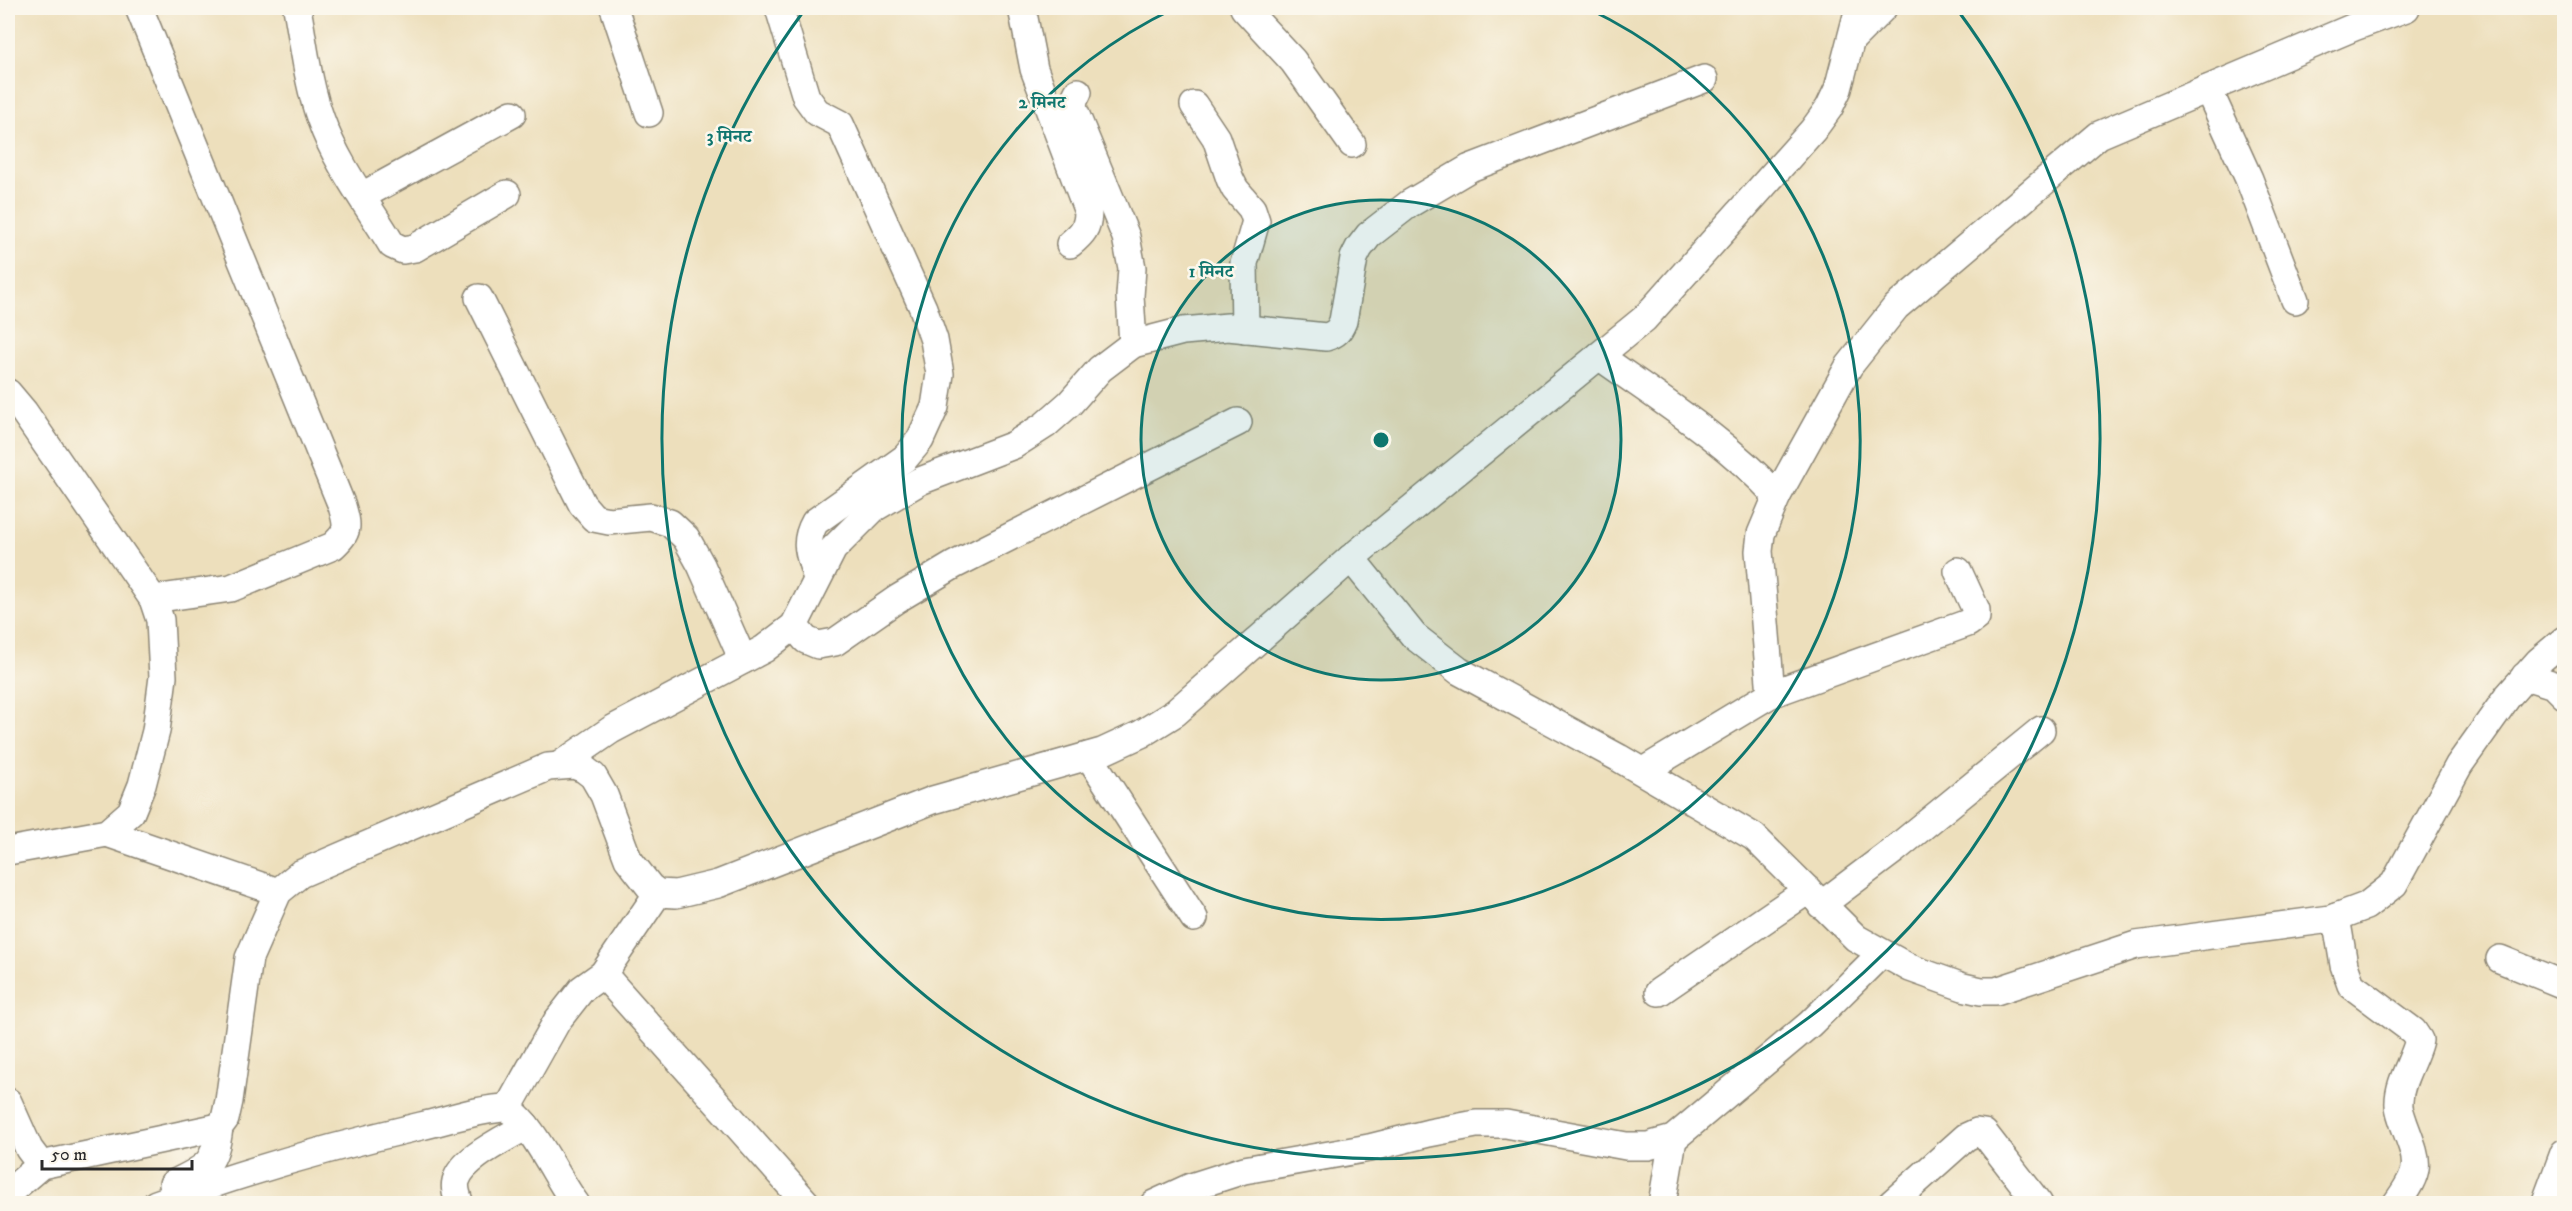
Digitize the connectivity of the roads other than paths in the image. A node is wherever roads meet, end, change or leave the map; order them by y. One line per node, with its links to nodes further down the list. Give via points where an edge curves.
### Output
1 (139, 8): 32 (street, via 347,525 344,535 333,546 231,588)
2 (297, 8): 19 (street, via 322,122)
3 (614, 8): 15 (street)
4 (779, 8): 31 (street, via 806,97 817,112 840,124 923,308 940,374 934,407 920,440 904,458 815,522 808,535)
5 (1022, 8): 20 (street, via 1034,69 1088,212 1088,225)
6 (1244, 8): 17 (street, via 1293,61)
7 (1859, 8): 10 (street)
8 (1883, 8): 10 (street)
9 (2406, 8): 12 (street)
10 (1851, 40): 25 (street, via 1838,89 1813,130 1644,319)
11 (1704, 79): 23 (street, via 1470,168 1409,204 1369,235 1359,248 1343,321 1334,335)
12 (2208, 89): 22 (street, via 2249,179); 28 (street, via 2099,135 1896,307 1849,366)
13 (1078, 92): 24 (street, via 1073,108 1126,237 1132,268)
14 (1194, 105): 23 (street, via 1216,138 1234,189 1255,215 1244,263)
15 (649, 113)
16 (512, 114): 19 (street)
17 (1352, 144)
18 (507, 194): 19 (street, via 415,248 403,250 392,245)
19 (362, 196)
20 (1070, 244)
21 (479, 298): 35 (street, via 582,504 594,518 609,521 651,517 670,523 686,538)
22 (2295, 300)
23 (1245, 329): 24 (street, via 1183,331)
24 (1133, 344): 31 (street, via 1100,369 1045,425 1014,445 920,481 874,508 833,549)
25 (1599, 357): 28 (street, via 1717,439); 29 (street)
26 (8, 393): 32 (street)
27 (1238, 422): 33 (street, via 954,565 835,642 818,645)
28 (1777, 496): 37 (street, via 1761,534 1759,551)
29 (1351, 558): 40 (street, via 1175,713 1141,734); 42 (street, via 1414,636 1459,671)
30 (1958, 571): 37 (street, via 1976,610 1976,617 1968,623)
31 (818, 579): 33 (street)
32 (153, 599): 43 (street, via 163,642 156,731 131,812)
33 (794, 626): 35 (street)
34 (2565, 640): 36 (street)
35 (743, 660): 41 (street, via 611,730)
36 (2525, 676): 38 (street, via 2554,685); 48 (street, via 2463,758 2394,884 2366,906)
37 (1771, 694): 42 (street)
38 (2565, 695)
39 (2041, 730): 47 (street, via 1893,850)
40 (1089, 756): 46 (street, via 933,800 718,884 676,894); 49 (street)
41 (560, 765): 45 (street, via 300,874); 46 (street, via 584,769 593,776 628,859)
42 (1643, 771): 47 (street, via 1754,837)
43 (106, 833): 44 (street); 45 (street)
44 (8, 851)
45 (278, 892): 57 (street, via 249,958 229,1101)
46 (658, 893): 52 (street)
47 (1814, 897): 50 (street, via 1856,938); 54 (street)
48 (2336, 917): 50 (street, via 2136,945 1996,991 1963,987 1910,969); 71 (street, via 2345,972 2351,985 2413,1031 2419,1040 2398,1104 2414,1152 2416,1172)
49 (1194, 918)
50 (1881, 954): 58 (street, via 1810,1024)
51 (2500, 959): 53 (street)
52 (603, 974): 56 (street, via 582,989 556,1021); 66 (street)
53 (2565, 985)
54 (1659, 992)
55 (8, 1102): 60 (street, via 29,1149)
56 (517, 1117): 63 (street, via 498,1108 395,1132 223,1179); 64 (street, via 459,1173 455,1190); 65 (street)
57 (219, 1127): 60 (street); 62 (street, via 212,1160)
58 (1673, 1139): 67 (street, via 1648,1146 1626,1146 1506,1124 1476,1124 1244,1170); 68 (street)
59 (2565, 1153): 72 (street)
60 (41, 1165): 61 (street)
61 (8, 1192)
62 (138, 1203)
63 (156, 1203)
64 (460, 1203)
65 (576, 1203)
66 (807, 1203)
67 (1154, 1203)
68 (1662, 1203)
69 (1891, 1203): 70 (street, via 1966,1137 1977,1132 1984,1133)
70 (2039, 1203)
71 (2396, 1203)
72 (2545, 1203)

